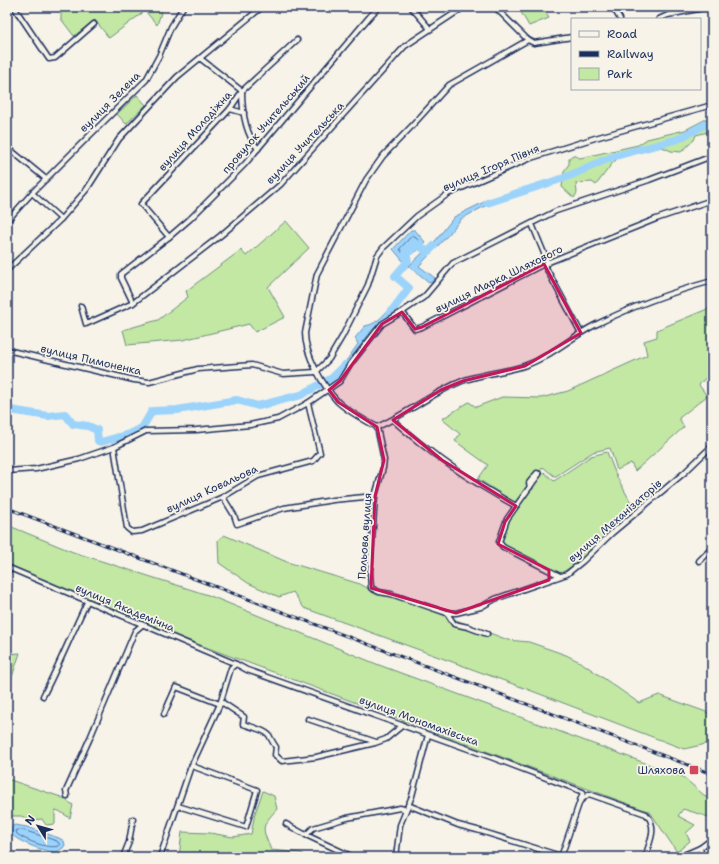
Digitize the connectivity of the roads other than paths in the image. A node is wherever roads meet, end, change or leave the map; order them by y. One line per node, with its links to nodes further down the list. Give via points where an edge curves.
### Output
1 (14, 7): 12 (street, via 49,59 55,58)
2 (183, 7): 25 (street, вулиця Зелена, via 146,80)
3 (262, 7): 17 (street)
4 (379, 7): 23 (street, провулок Учительський)
5 (411, 7): 13 (street)
6 (464, 7): 13 (street, вулиця Учительська)
7 (495, 7): 16 (street)
8 (613, 7): 10 (street)
9 (708, 7): 11 (street)
10 (619, 18)
11 (661, 18)
12 (94, 24)
13 (430, 29): 35 (street, вулиця Учительська, via 405,46 281,184 220,236)
14 (571, 37): 16 (street, via 534,42)
15 (297, 40): 18 (street, вулиця Молодіжна)
16 (528, 40): 40 (street, via 449,85 383,156 369,175 317,274 305,333 305,342)
17 (200, 59): 18 (street); 28 (street, via 177,77 119,138 87,189)
18 (242, 91): 20 (street, вулиця Молодіжна); 21 (street)
19 (712, 105): 40 (street, вулиця Ігоря Півня, via 531,158 448,194 417,216 377,256 368,285 342,337 329,360)
20 (230, 109): 21 (street); 31 (street, вулиця Молодіжна, via 140,204)
21 (244, 113): 23 (street, via 248,134)
22 (7, 147): 25 (street)
23 (258, 149): 31 (street, провулок Учительський)
24 (712, 156): 30 (street, via 556,211)
25 (46, 179): 26 (street, вулиця Зелена)
26 (32, 193): 28 (street); 29 (street, вулиця Зелена)
27 (712, 200): 32 (street, вулиця Марка Шляхового, via 656,219)
28 (61, 219): 33 (street)
29 (7, 221)
30 (532, 224): 32 (street); 37 (street, via 453,263 424,297)
31 (169, 237): 35 (street, провулок Учительський, via 121,274)
32 (546, 264): 37 (street, вулиця Марка Шляхового, via 422,327 415,329); 38 (street)
33 (7, 270)
34 (712, 281): 38 (street, via 638,305)
35 (134, 303): 36 (street, вулиця Учительська, via 86,324)
36 (81, 306)
37 (402, 312): 41 (street, via 382,324 340,381)
38 (581, 334): 43 (street, via 525,366 463,381 441,390)
39 (7, 350): 40 (street, вулиця Пимоненка, via 149,382 198,369 252,365 283,374)
40 (316, 372): 41 (street)
41 (328, 389): 42 (street); 44 (street, via 338,402)
42 (308, 403): 45 (street, via 278,419 250,425 196,430 146,431); 50 (street, вулиця Ковальова, via 320,453 313,460 258,476)
43 (393, 420): 44 (street); 51 (street, via 442,460)
44 (377, 427): 49 (street, Польова вулиця, via 384,460)
45 (114, 446): 47 (street, via 79,459 36,469); 50 (street, вулиця Ковальова, via 127,528 132,532 142,531)
46 (712, 446): 56 (street, вулиця Механізаторів, via 612,533 583,562)
47 (7, 471)
48 (530, 487): 51 (street)
49 (375, 496): 50 (street, via 284,508 237,524); 60 (street, Польова вулиця, via 370,588)
50 (222, 497)
51 (516, 506): 55 (street, via 505,522 500,544)
52 (712, 548): 53 (street)
53 (699, 561)
54 (7, 567): 59 (street, вулиця Академічна)
55 (549, 570): 56 (street); 57 (street)
56 (560, 576): 57 (street, вулиця Механізаторів)
57 (549, 580): 58 (street, вулиця Механізаторів)
58 (495, 599): 60 (street, Польова вулиця, via 481,606)
59 (87, 602): 61 (street, вулиця Академічна); 68 (street)
60 (447, 613): 64 (street, via 454,624)
61 (135, 622): 62 (street, вулиця Академічна); 63 (street)
62 (142, 625): 63 (street); 65 (street, вулиця Академічна)
63 (136, 629): 76 (street, via 66,791)
64 (487, 634)
65 (225, 659): 66 (street, вулиця Академічна); 67 (street)
66 (236, 664): 67 (street); 72 (street, вулиця Мономахівська)
67 (230, 670): 69 (street)
68 (43, 696)
69 (220, 704): 70 (street, via 176,687); 74 (street, via 223,703 244,718 243,724 265,732 276,747 275,756 282,761 316,757); 75 (street)
70 (164, 714)
71 (308, 719): 74 (street)
72 (403, 725): 73 (street, вулиця Мономахівська); 74 (street)
73 (428, 735): 77 (street, вулиця Мономахівська, via 583,792); 78 (street)
74 (377, 743)
75 (192, 766): 79 (street); 79 (street, via 257,790 246,828)
76 (67, 796)
77 (580, 801): 86 (street); 91 (street, via 589,794 646,814 652,820 653,829)
78 (408, 805): 80 (street); 86 (street, via 458,825)
79 (178, 806): 88 (street)
80 (406, 812): 83 (street, via 400,808 347,818 313,828); 90 (street, via 400,825)
81 (133, 819): 87 (street)
82 (286, 824): 83 (street)
83 (306, 835): 89 (street)
84 (712, 840): 85 (street)
85 (700, 848): 92 (street); 93 (street)
86 (561, 856)
87 (123, 857)
88 (160, 857)
89 (353, 857)
90 (396, 857)
91 (645, 857)
92 (679, 857)
93 (702, 857)

